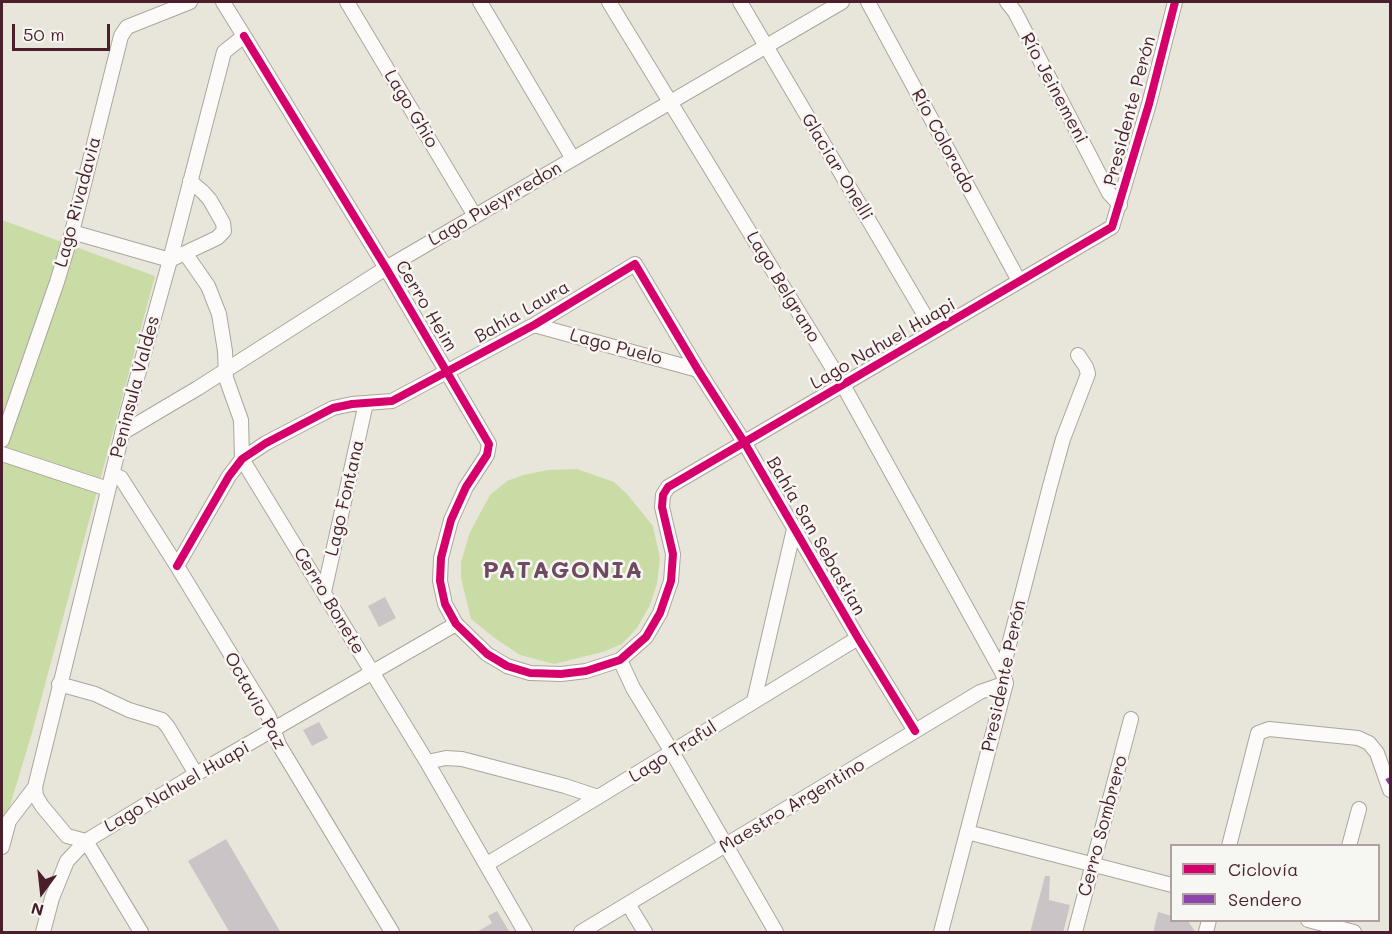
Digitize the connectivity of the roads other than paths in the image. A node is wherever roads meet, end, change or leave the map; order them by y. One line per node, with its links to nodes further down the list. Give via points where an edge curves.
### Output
1 (190, 2): 19 (street, Lago Rivadavia, via 127,27 120,36)
2 (223, 2): 11 (street)
3 (347, 2): 17 (street, Lago Ghio)
4 (480, 2): 14 (street)
5 (609, 2): 13 (street, Lago Belgrano)
6 (740, 2): 12 (street, Glaciar Onelli)
7 (842, 2): 12 (street, Lago Pueyrredon)
8 (868, 2): 24 (street, Río Colorado)
9 (1007, 2): 16 (street, Río Jeinemeni)
10 (1175, 2): 16 (street, Presidente Perón)
11 (244, 36): 15 (street, Peninsula Valdes, via 224,52); 23 (street, Cerro Heim)
12 (765, 46): 13 (street, Lago Pueyrredon); 26 (street, Glaciar Onelli)
13 (670, 101): 14 (street, Lago Pueyrredon); 31 (street, Lago Belgrano)
14 (573, 159): 17 (street, Lago Pueyrredon)
15 (190, 181): 20 (street, via 210,200 224,231); 21 (street, Peninsula Valdes)
16 (1120, 205): 18 (street, Presidente Perón)
17 (475, 216): 23 (street, Lago Pueyrredon)
18 (1112, 227): 24 (street, Lago Nahuel Huapi)
19 (72, 232): 21 (street); 34 (street, Lago Rivadavia)
20 (185, 254): 21 (street); 28 (street, via 208,286 219,314)
21 (170, 260): 33 (street, Peninsula Valdes)
22 (635, 264): 25 (street, Bahía Laura); 29 (street, Bahía San Sebastian)
23 (386, 268): 28 (street, Lago Pueyrredon); 30 (street, Cerro Heim)
24 (1018, 281): 26 (street, Lago Nahuel Huapi)
25 (534, 325): 29 (street, Lago Puelo); 30 (street, Bahía Laura)
26 (934, 331): 31 (street, Lago Nahuel Huapi)
27 (1078, 355): 48 (street, Presidente Perón, via 1088,374 1063,439)
28 (226, 369): 33 (street, Lago Pueyrredon); 37 (street, via 241,420)
29 (698, 370): 35 (street, Bahía San Sebastian)
30 (447, 372): 32 (street, Bahía Laura, via 392,400); 44 (street, Cerro Heim, via 489,444 487,455 451,520 441,558 445,604)
31 (843, 385): 35 (street, Lago Nahuel Huapi); 48 (street, Lago Belgrano)
32 (366, 404): 37 (street, Bahía Laura, via 333,408); 43 (street, Lago Fontana)
33 (122, 433): 38 (street, Peninsula Valdes)
34 (2, 440)
35 (744, 442): 39 (street, Lago Nahuel Huapi); 41 (street, Bahía San Sebastian)
36 (2, 454): 40 (street)
37 (242, 459): 42 (street, Bahía Laura); 43 (street, Cerro Bonete)
38 (112, 474): 40 (street, Peninsula Valdes); 42 (street, Octavio Paz, via 121,478)
39 (668, 487): 46 (street, Cerro Heim, via 662,507 673,554 671,581 660,613 646,637)
40 (108, 489): 49 (street, Peninsula Valdes)
41 (794, 529): 45 (street, Bahía San Sebastian); 50 (street)
42 (177, 566): 52 (street, Octavio Paz)
43 (324, 592): 47 (street, Cerro Bonete)
44 (456, 624): 46 (street, Cerro Heim, via 487,654 530,673 586,671); 47 (street, Lago Nahuel Huapi)
45 (858, 638): 50 (street, Lago Traful); 53 (street, Bahía San Sebastian)
46 (620, 660): 54 (street)
47 (373, 673): 52 (street, Lago Nahuel Huapi); 55 (street, Cerro Bonete)
48 (1004, 678): 53 (street, Maestro Argentino); 63 (street, Presidente Perón)
49 (59, 684): 56 (street, via 162,720); 57 (street, Peninsula Valdes)
50 (754, 701): 54 (street, Lago Traful)
51 (1131, 719): 70 (street, Cerro Sombrero)
52 (274, 730): 56 (street, Lago Nahuel Huapi); 77 (street, Octavio Paz, via 279,745)
53 (915, 731): 67 (street, Maestro Argentino)
54 (672, 752): 59 (street, Lago Traful); 67 (street)
55 (427, 762): 59 (street, via 462,759); 69 (street, Cerro Bonete)
56 (196, 774): 64 (street, Lago Nahuel Huapi)
57 (35, 787): 62 (street, Peninsula Valdes); 64 (street, via 42,806 67,836)
58 (1390, 790): 65 (street, via 1377,753 1358,738 1269,729 1258,733)
59 (598, 797): 69 (street, Lago Traful)
60 (2, 807): 62 (street)
61 (1359, 809): 66 (street)
62 (17, 810): 68 (street, Peninsula Valdes, via 9,821)
63 (967, 832): 70 (street); 82 (street, Presidente Perón)
64 (86, 841): 75 (street, via 67,861); 76 (street)
65 (1229, 844)
66 (1350, 844)
67 (726, 846): 72 (street, Maestro Argentino); 81 (street)
68 (2, 847)
69 (487, 864): 78 (street, Cerro Bonete)
70 (1093, 865): 71 (street); 83 (street, Cerro Sombrero)
71 (1170, 884)
72 (628, 904): 79 (street, Maestro Argentino); 80 (street)
73 (1312, 922): 74 (street)
74 (1328, 926): 84 (street)
75 (43, 933)
76 (141, 933)
77 (392, 933)
78 (525, 933)
79 (581, 933)
80 (645, 933)
81 (776, 933)
82 (941, 933)
83 (1075, 933)
84 (1354, 933)

